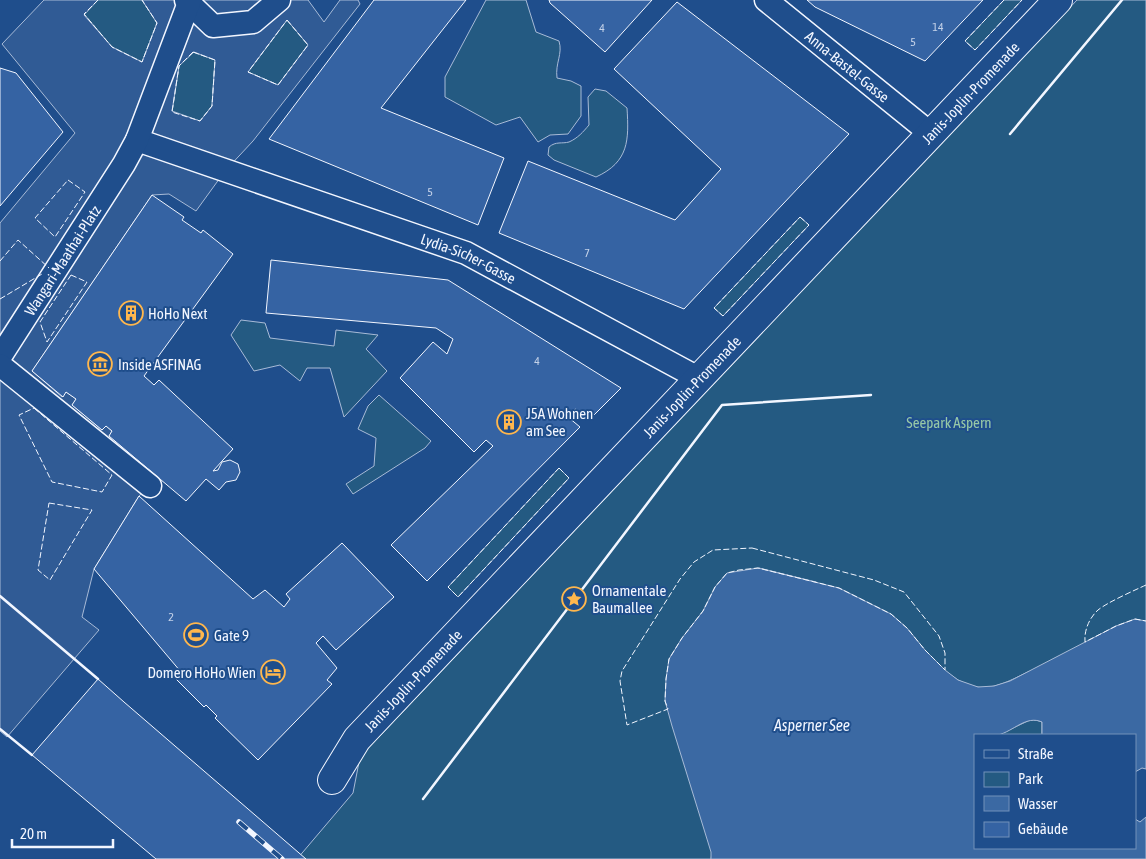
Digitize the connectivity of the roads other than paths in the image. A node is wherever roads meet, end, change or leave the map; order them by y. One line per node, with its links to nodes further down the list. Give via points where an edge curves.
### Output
1 (279, 0): 4 (street, via 253,22 213,26)
2 (766, 0): 5 (street, Anna-Bastel-Gasse)
3 (1058, 0): 5 (street, Janis-Joplin-Promenade)
4 (188, 1): 6 (street, Wangari-Maathai-Platz)
5 (930, 133): 9 (street, Janis-Joplin-Promenade)
6 (137, 140): 7 (street, Wangari-Maathai-Platz); 9 (street, Lydia-Sicher-Gasse, via 466,253)
7 (0, 357)
8 (0, 365): 10 (street)
9 (700, 379): 11 (street, Janis-Joplin-Promenade, via 357,738)
10 (150, 486)
11 (332, 780)

